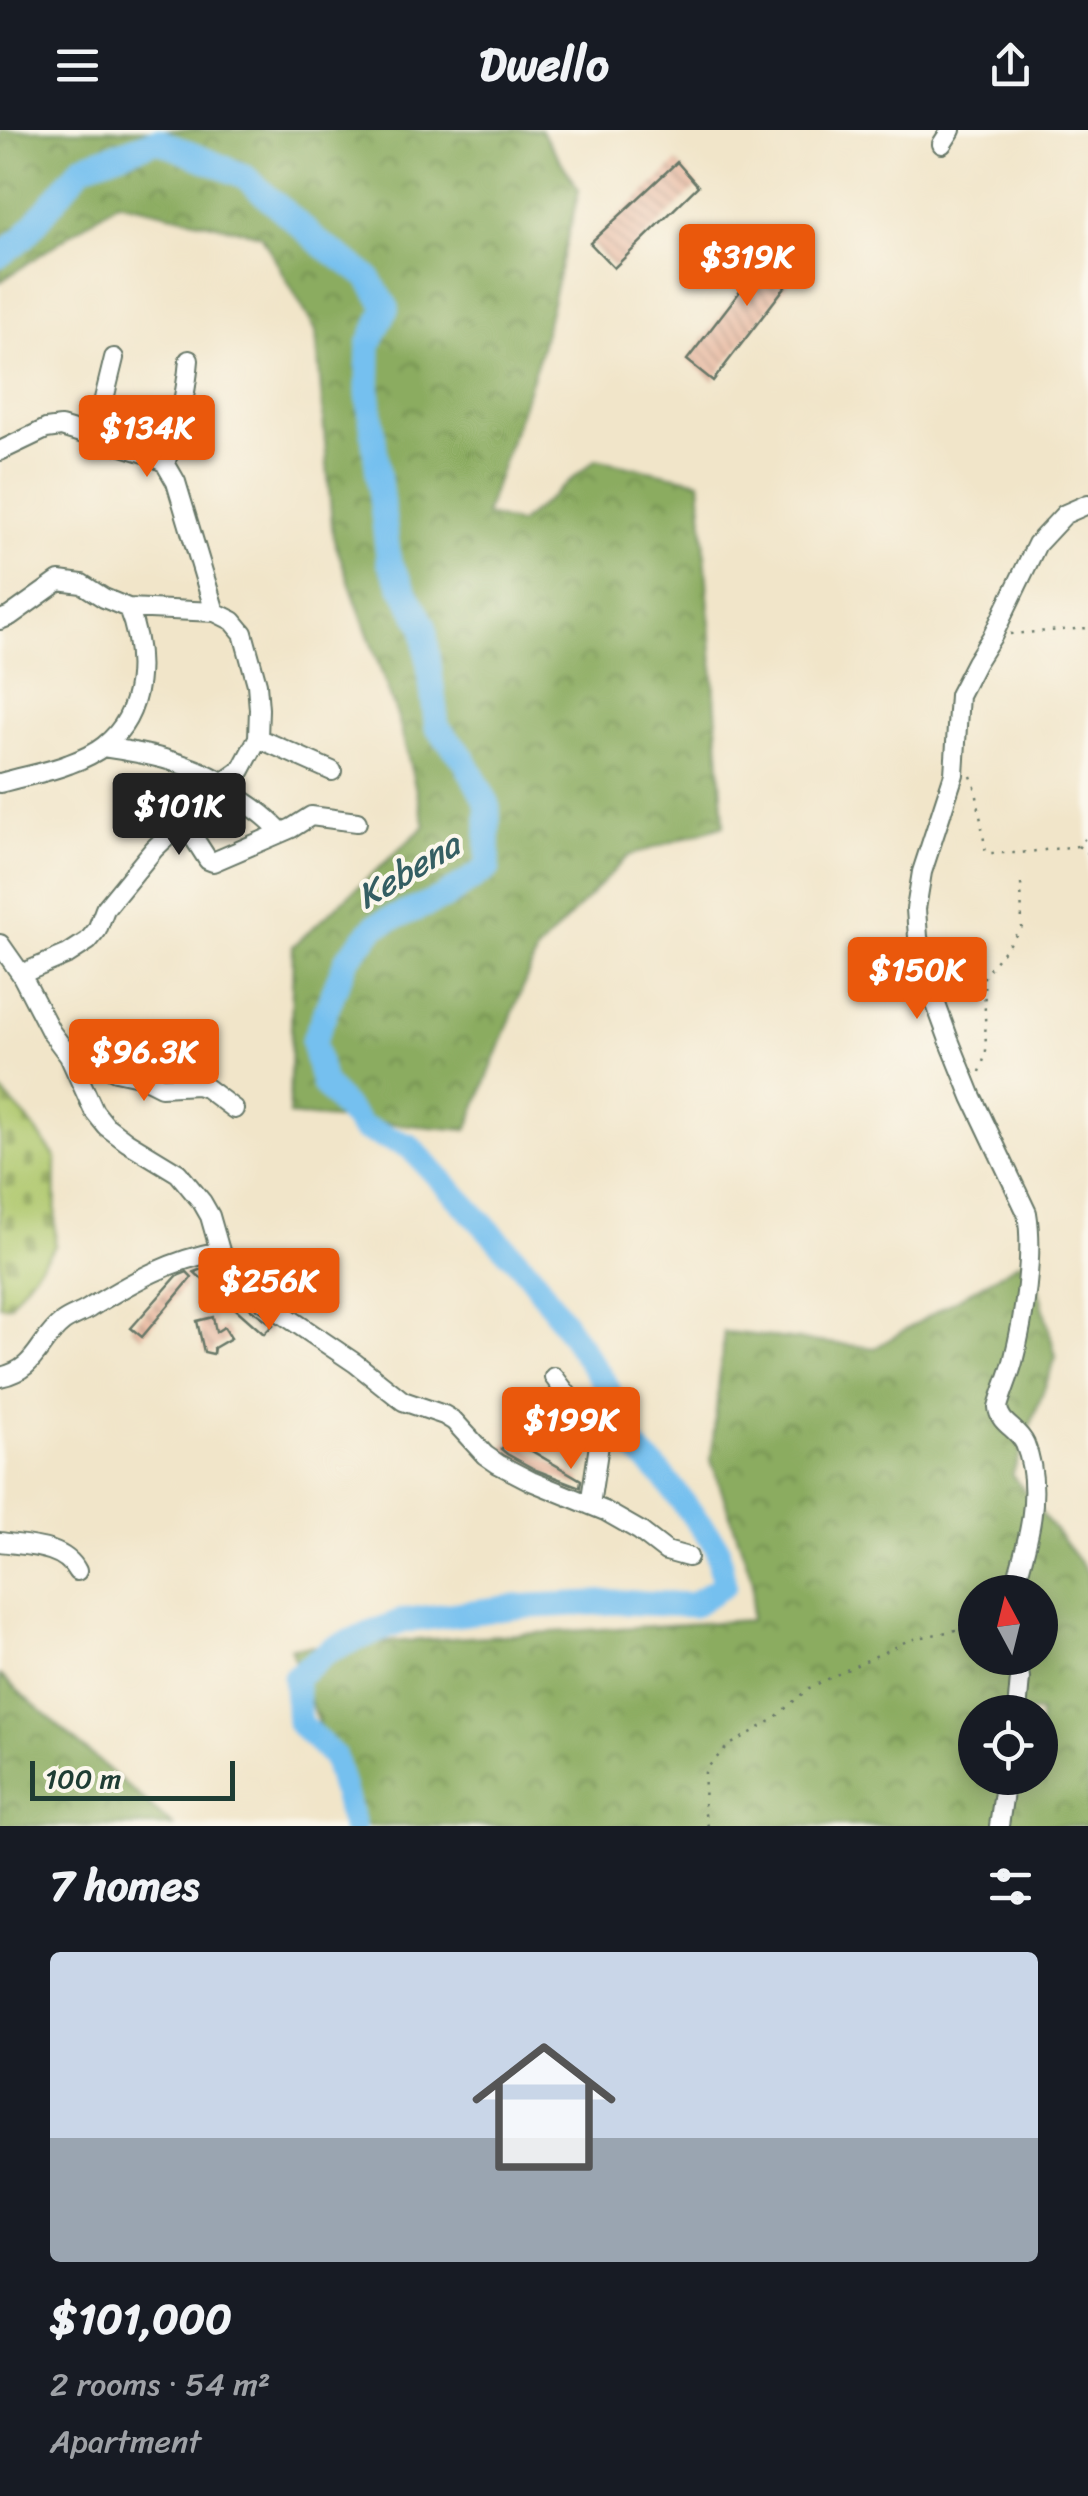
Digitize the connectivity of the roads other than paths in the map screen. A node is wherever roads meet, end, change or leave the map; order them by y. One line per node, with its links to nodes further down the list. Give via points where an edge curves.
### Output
1 (114, 358): 3 (street)
2 (189, 360): 5 (street, via 182,411)
3 (95, 436): 4 (street, via 61,426); 5 (street)
4 (0, 451)
5 (164, 463): 8 (street, via 176,482)
6 (1088, 504): 29 (street, via 1066,514 1037,544 958,695 954,774 916,909 926,977 1030,1231 1016,1345 998,1407 1022,1436 1032,1478 1031,1530)
7 (128, 608): 8 (street); 9 (street, via 82,584 59,581); 11 (street, via 141,676 120,728)
8 (215, 612): 10 (street, via 238,626 247,645 260,709)
9 (0, 620)
10 (258, 738): 12 (street); 14 (street, via 241,770)
11 (103, 747): 13 (street, via 67,765); 14 (street, via 149,753)
12 (332, 770)
13 (0, 783)
14 (224, 783): 15 (street); 17 (street)
15 (183, 821): 17 (street, via 212,862); 19 (street, via 105,909 88,941)
16 (357, 822): 17 (street, via 311,816)
17 (281, 832)
18 (0, 944): 19 (street)
19 (21, 974): 20 (street)
20 (70, 1056): 21 (street, via 162,1087 197,1085); 22 (street, via 106,1126 178,1174 202,1202)
21 (234, 1109)
22 (220, 1250): 23 (street, via 152,1271 64,1322 16,1373); 25 (street, via 234,1281 403,1401 454,1421 498,1464)
23 (0, 1376)
24 (554, 1377): 25 (street, via 600,1438)
25 (590, 1506): 27 (street, via 666,1551)
26 (0, 1542): 28 (street, via 64,1556)
27 (688, 1556)
28 (77, 1571)
29 (1019, 1575)
30 (1003, 1795): 31 (street)
31 (998, 1826)

